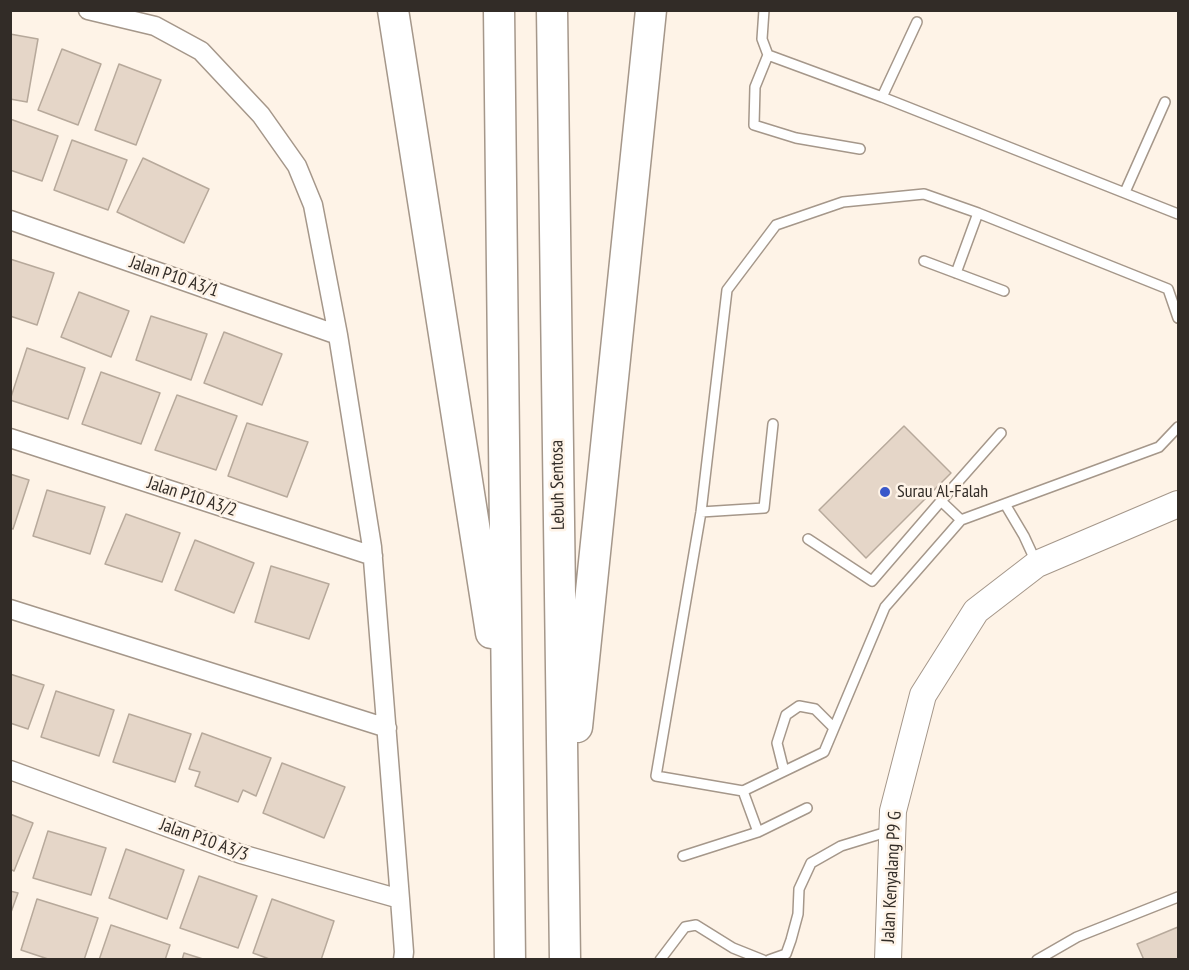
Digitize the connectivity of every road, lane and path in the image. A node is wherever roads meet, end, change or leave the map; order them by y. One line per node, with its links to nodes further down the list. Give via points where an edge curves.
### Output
1 (88, 10): 20 (street, via 155,26 201,51 261,115 297,166 313,205)
2 (393, 10): 36 (main road)
3 (499, 10): 36 (main road)
4 (552, 10): 44 (main road, Lebuh Sentosa)
5 (651, 10): 44 (main road)
6 (764, 10): 8 (lane, via 762,39)
7 (917, 22): 9 (lane)
8 (768, 55): 9 (lane); 11 (lane, via 755,87 754,125 796,138)
9 (882, 97): 12 (lane)
10 (1165, 102): 12 (lane)
11 (860, 149)
12 (1125, 192): 14 (lane)
13 (978, 213): 17 (lane); 19 (lane, via 1168,289); 28 (lane, via 924,194 843,202 776,225 727,290)
14 (1179, 214)
15 (10, 219): 20 (street, Jalan P10 A3/1)
16 (924, 261): 17 (lane)
17 (956, 273): 18 (lane)
18 (1004, 291)
19 (1179, 318)
20 (338, 335): 31 (street)
21 (773, 424): 28 (lane, via 764,508)
22 (1179, 427): 26 (lane, via 1159,447)
23 (1000, 433): 25 (lane)
24 (10, 438): 31 (street, Jalan P10 A3/2)
25 (941, 501): 29 (lane); 30 (lane, via 872,581)
26 (1005, 504): 29 (lane); 32 (lane)
27 (1179, 504): 32 (street, Jalan Kenyalang P9 G)
28 (701, 512): 39 (lane, via 656,776)
29 (961, 520): 35 (lane, via 885,607)
30 (808, 539)
31 (373, 556): 34 (street)
32 (1037, 564): 41 (street, Jalan Kenyalang P9 G, via 976,611 923,695 893,811)
33 (10, 609): 34 (street)
34 (387, 728): 46 (street)
35 (834, 728): 38 (lane, via 824,752); 38 (lane, via 815,709 799,706 786,715 777,743)
36 (507, 737): 48 (main road)
37 (10, 770): 46 (street, Jalan P10 A3/3, via 241,854)
38 (784, 771): 39 (lane)
39 (743, 791): 42 (lane)
40 (807, 808): 42 (lane)
41 (892, 830): 52 (lane, via 841,846 811,863 799,890 798,914 786,954); 53 (street, Jalan Kenyalang P9 G)
42 (758, 832): 43 (lane)
43 (683, 856)
44 (562, 868): 49 (main road, Lebuh Sentosa)
45 (1179, 897): 54 (lane, via 1077,937)
46 (400, 899): 47 (street)
47 (403, 960)
48 (510, 960)
49 (565, 960)
50 (660, 960): 51 (lane, via 685,927 696,925 733,948)
51 (763, 960)
52 (769, 960)
53 (888, 960)
54 (1037, 960)

